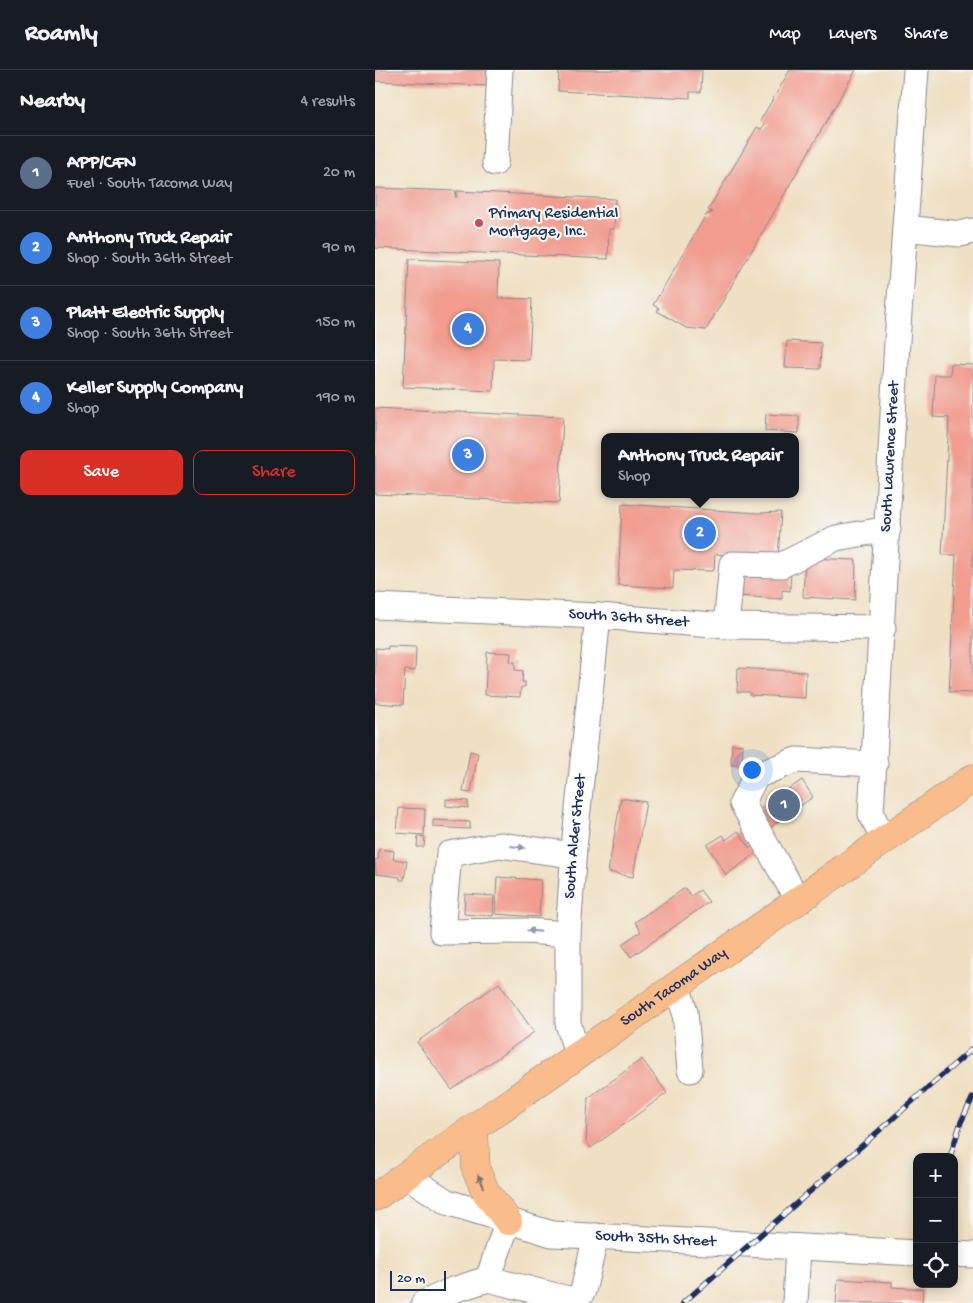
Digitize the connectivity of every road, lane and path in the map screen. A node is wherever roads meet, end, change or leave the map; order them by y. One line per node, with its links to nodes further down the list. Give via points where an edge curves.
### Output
1 (500, 70): 3 (street)
2 (916, 70): 4 (street, South Lawrence Street)
3 (495, 163)
4 (905, 228): 5 (street, via 960,234); 6 (street, South Lawrence Street)
5 (973, 231)
6 (888, 530): 9 (street, via 836,538 782,565 732,564); 10 (street, South Lawrence Street)
7 (375, 606): 8 (street, South 36th Street)
8 (598, 616): 9 (street, South 36th Street); 14 (street, South Alder Street)
9 (726, 626): 10 (street, South 36th Street)
10 (883, 628): 11 (street, South Lawrence Street)
11 (875, 764): 13 (street, South Lawrence Street, via 871,814); 15 (street, via 796,760 756,776 742,803)
12 (973, 778): 13 (main road, South Tacoma Way)
13 (884, 840): 15 (main road, South Tacoma Way)
14 (573, 855): 16 (street, South Alder Street); 16 (street, one-way to 14, via 500,930 442,932 449,854 500,845)
15 (798, 900): 17 (main road, South Tacoma Way)
16 (567, 934): 18 (street, South Alder Street, via 568,1023)
17 (677, 985): 18 (main road, South Tacoma Way); 19 (street, via 685,1012)
18 (577, 1056): 20 (main road, South Tacoma Way)
19 (690, 1070)
20 (473, 1128): 21 (main road, South Tacoma Way); 23 (main road, one-way to 20, via 486,1192 476,1170)
21 (407, 1176): 22 (main road, South Tacoma Way); 23 (street, South 35th Street, via 447,1202)
22 (375, 1197)
23 (508, 1221): 24 (street, South 35th Street, via 552,1234); 29 (street)
24 (596, 1236): 25 (street, South 35th Street); 29 (street, via 579,1298)
25 (798, 1247): 26 (street, South 35th Street); 31 (street)
26 (913, 1252)
27 (958, 1254): 28 (street)
28 (973, 1256)
29 (488, 1279): 30 (street)
30 (424, 1303)
31 (795, 1303)

